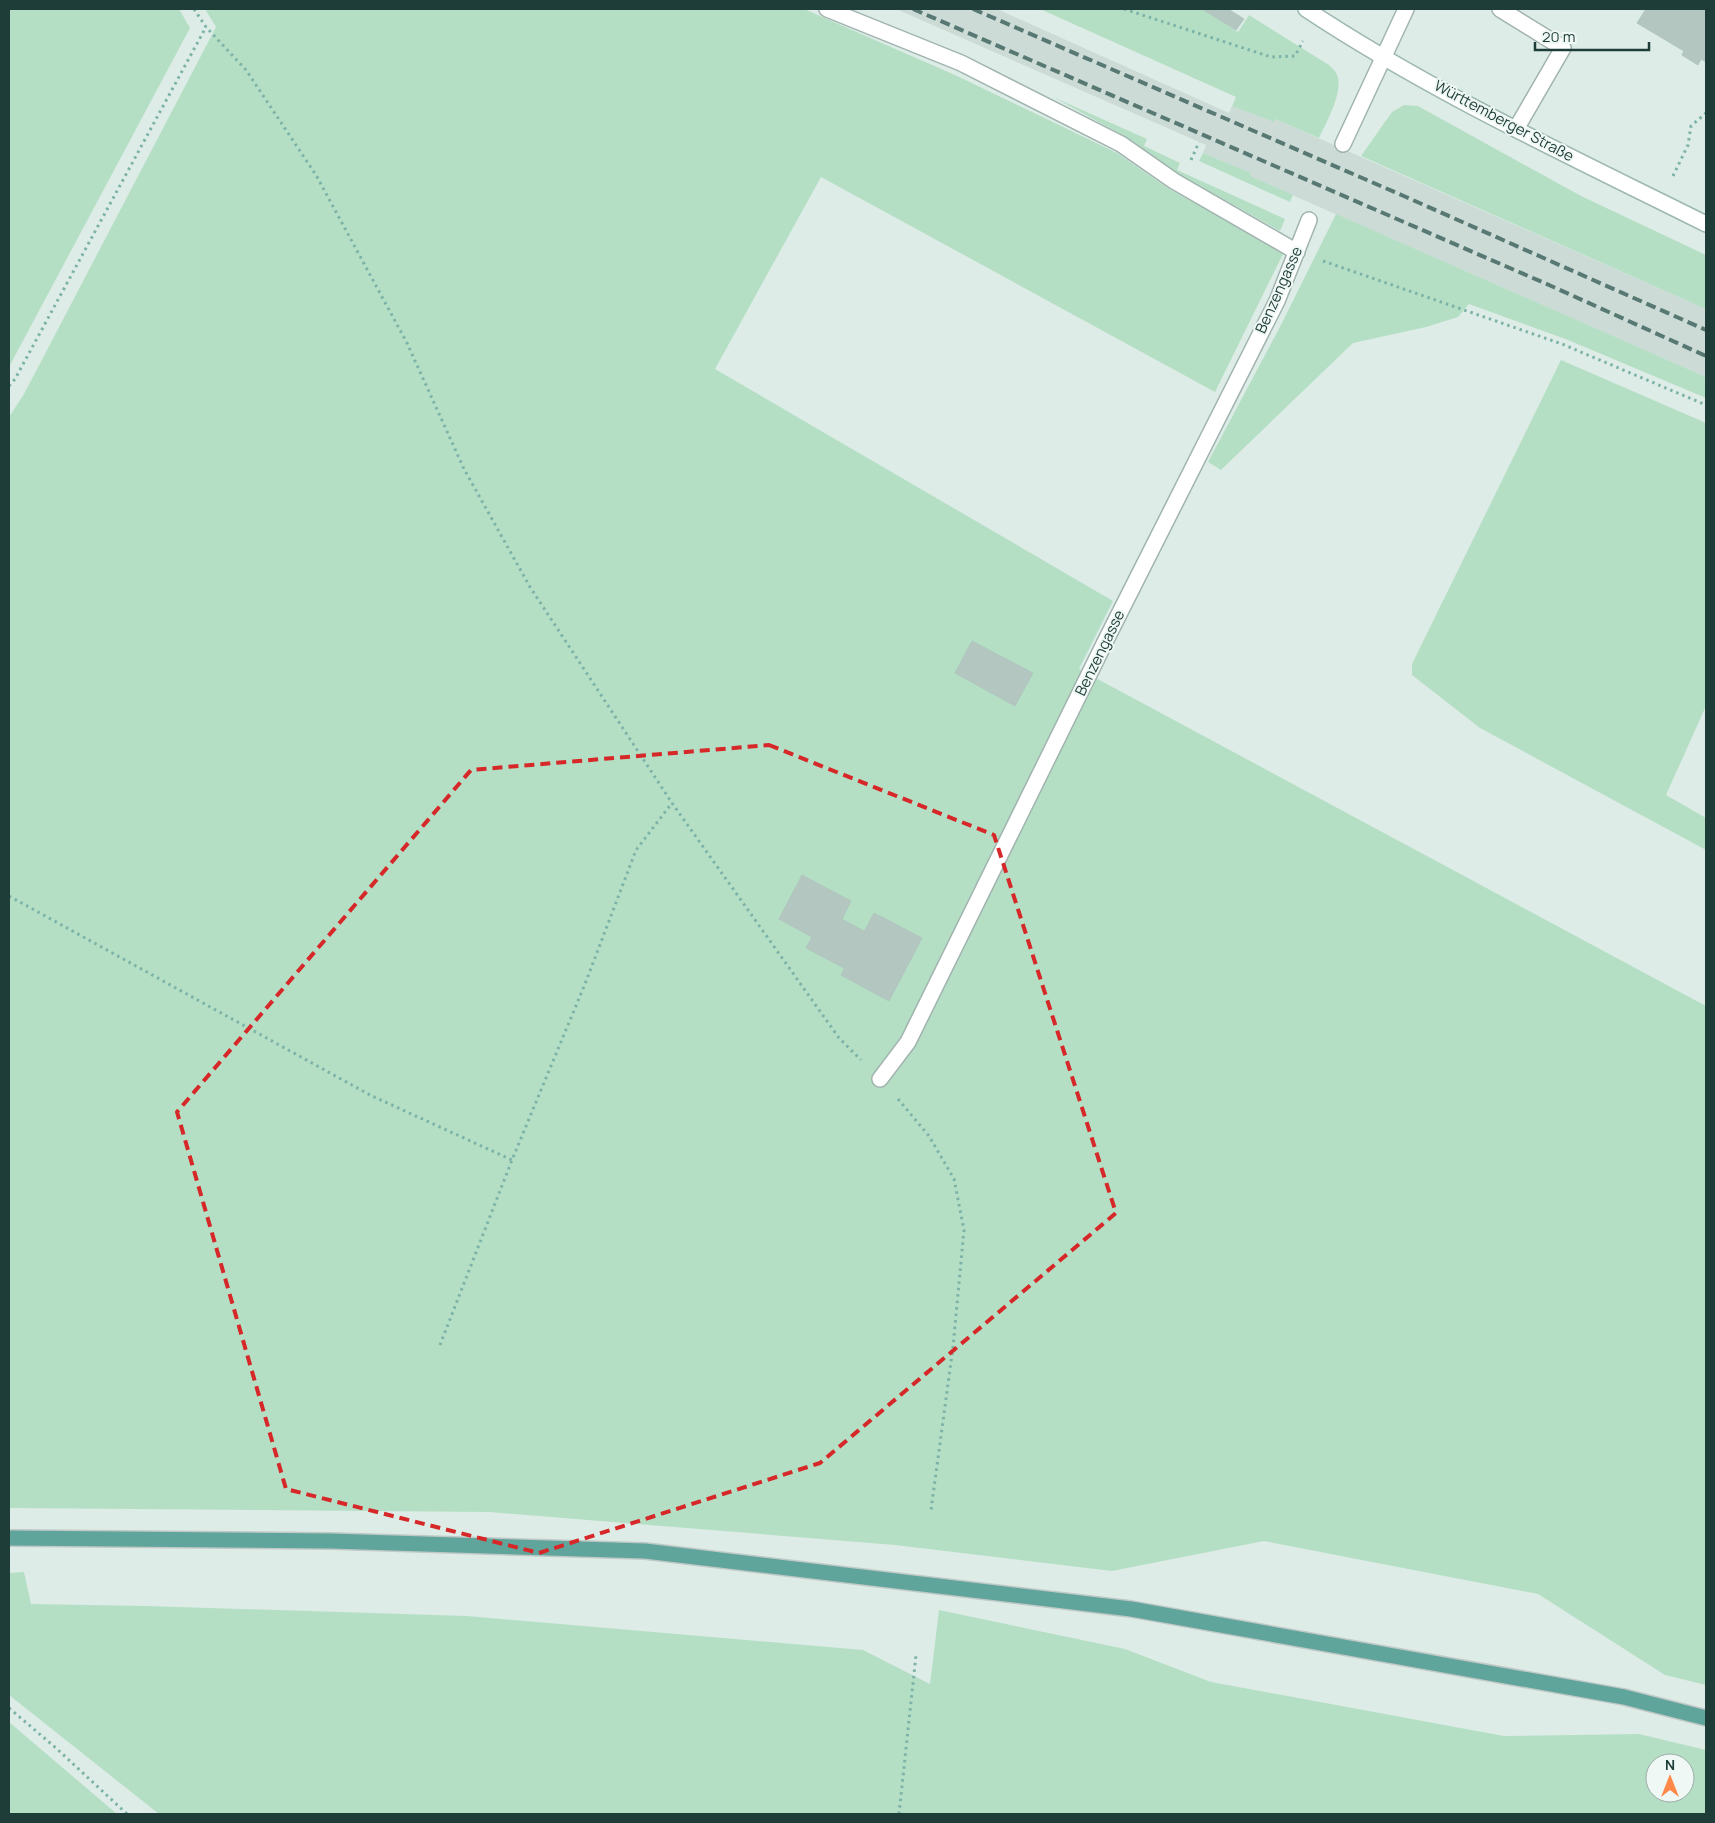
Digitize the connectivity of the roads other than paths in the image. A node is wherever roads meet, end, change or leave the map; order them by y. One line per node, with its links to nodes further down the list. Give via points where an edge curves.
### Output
1 (827, 9): 10 (main road, via 961,63 1112,140 1174,181)
2 (1406, 9): 5 (main road)
3 (1500, 9): 6 (main road, via 1563,48)
4 (1311, 12): 5 (main road, Württemberger Straße)
5 (1382, 56): 6 (main road, Württemberger Straße); 7 (main road)
6 (1516, 129): 9 (main road, Württemberger Straße)
7 (1343, 144)
8 (1309, 220): 10 (main road, Benzengasse)
9 (1706, 224)
10 (1297, 252): 11 (main road, Benzengasse, via 1277,301 908,1042)
11 (880, 1079)
12 (9, 1538): 13 (main road, via 331,1541 645,1551 1131,1609 1624,1696)
13 (1706, 1718)

